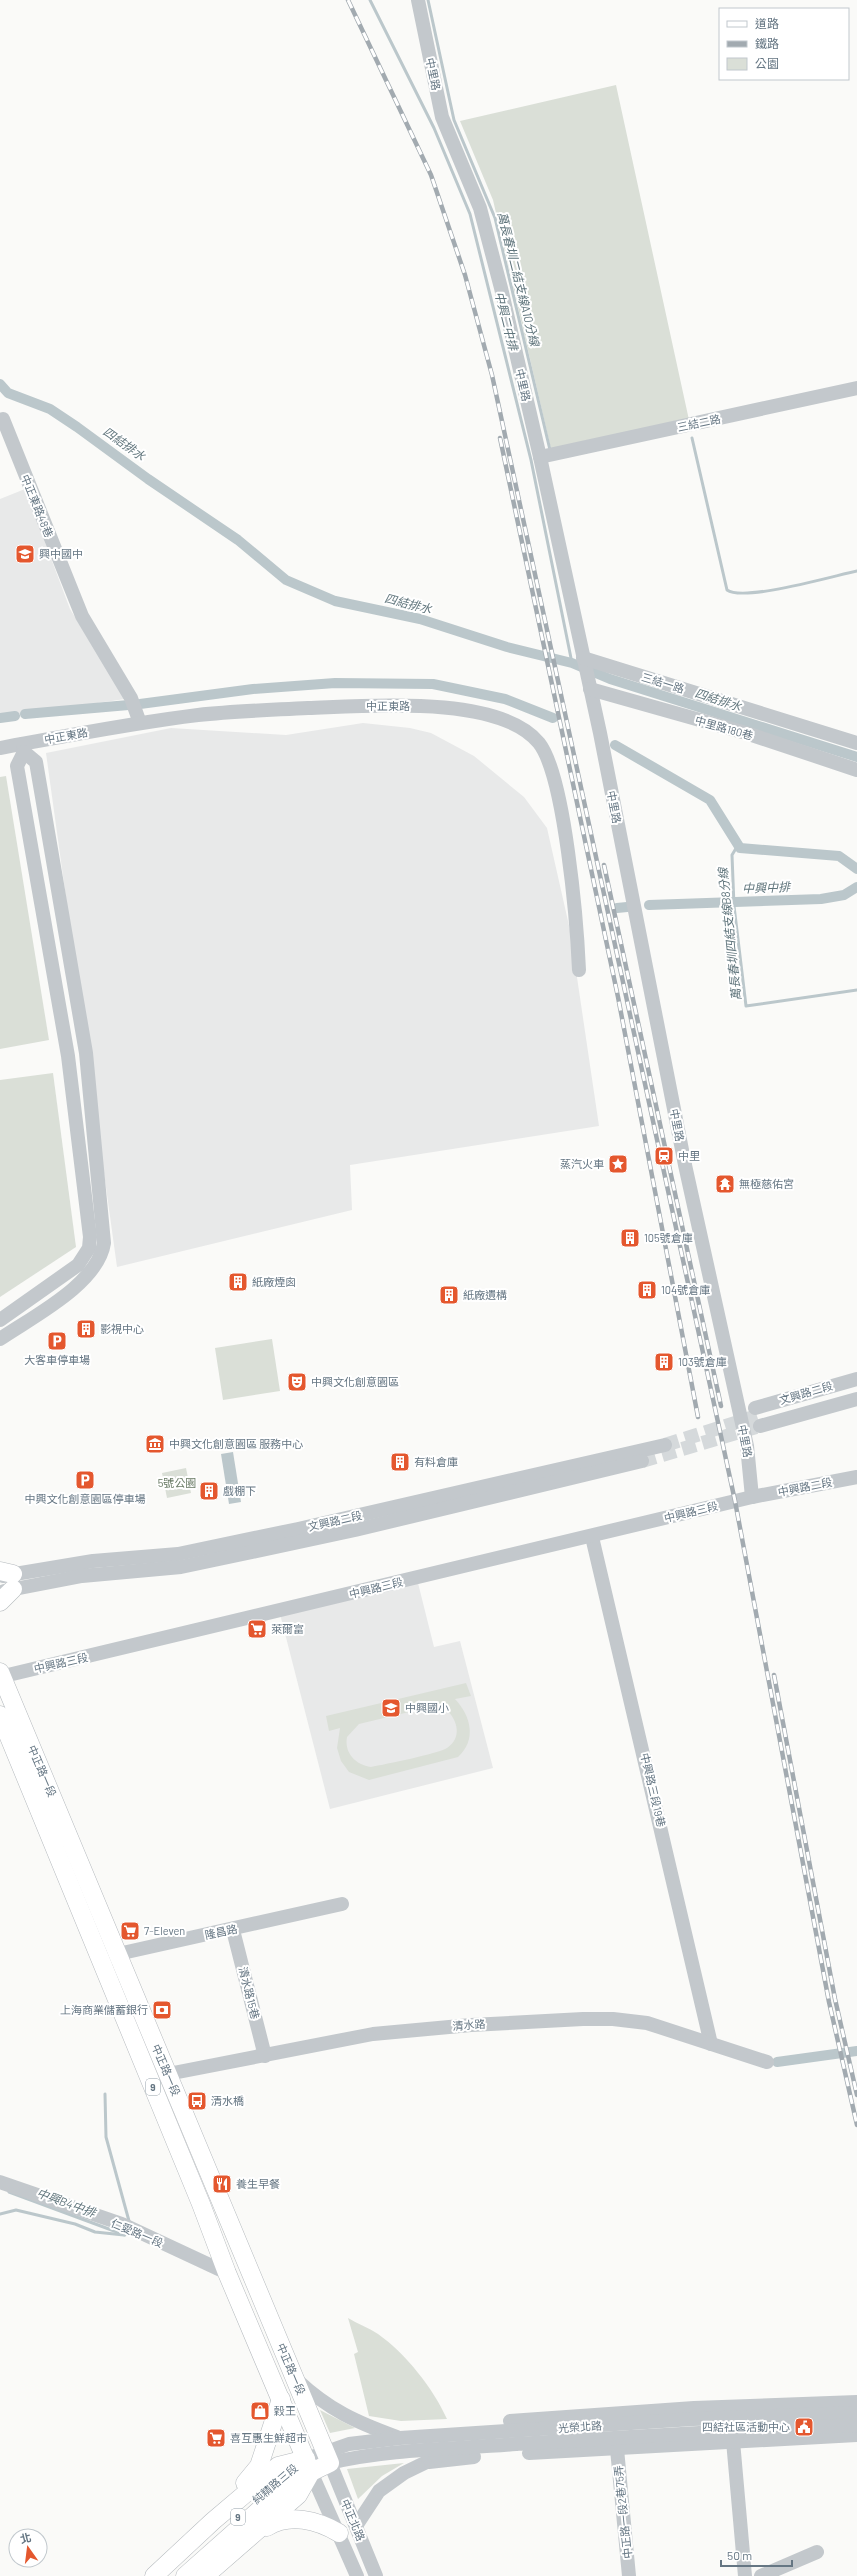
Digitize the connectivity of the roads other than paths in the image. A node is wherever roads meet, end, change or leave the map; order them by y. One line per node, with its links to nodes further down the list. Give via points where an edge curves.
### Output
1 (418, 0): 4 (street, 中里路, via 442,117 480,208)
2 (857, 388): 4 (street, 三結二路)
3 (3, 419): 7 (street, 中正東路48巷, via 82,616 133,703)
4 (540, 457): 5 (street, 中里路)
5 (583, 658): 6 (street, 中里路); 8 (street, 三結一路)
6 (590, 689): 11 (street, 中里路180巷, via 746,733); 23 (street, 中里路, via 685,1165 747,1446)
7 (140, 723): 10 (street, 中正東路); 12 (street, 中正東路, via 219,713 396,704 441,707 484,714 522,728 543,749 561,813)
8 (857, 743)
9 (0, 748): 10 (street, 中正東路)
10 (24, 748): 13 (street, via 17,766 68,1056 90,1237 89,1248 78,1265); 14 (street, via 36,762 86,1053 104,1243 100,1256 82,1280)
11 (857, 770)
12 (579, 970)
13 (0, 1320)
14 (0, 1339)
15 (857, 1379): 19 (street, 文興路二段)
16 (857, 1388): 19 (street, 文興路二段)
17 (857, 1399): 19 (street, 文興路二段)
18 (857, 1407): 19 (street)
19 (759, 1421)
20 (666, 1445): 25 (street, 文興路二段, via 178,1554 94,1561)
21 (642, 1461): 25 (street, 文興路二段, via 355,1530 181,1567)
22 (857, 1477): 23 (street, 中興路二段)
23 (752, 1497): 24 (street, 中興路三段)
24 (592, 1537): 27 (street, 中興路三段); 33 (street, 中興路三段19巷)
25 (5, 1581): 26 (main road)
26 (0, 1602)
27 (1, 1675): 31 (main road, 中正路一段 / 9)
28 (0, 1715): 32 (main road, 中正路一段 / 9)
29 (342, 1904): 30 (street, 隆昌路)
30 (233, 1930): 31 (street, 隆昌路); 34 (street, 清水路15巷)
31 (118, 1954): 32 (street, 隆昌路); 36 (main road, 中正路一段 / 9)
32 (102, 1962): 38 (main road, 中正路一段 / 9)
33 (711, 2044): 34 (street, 清水路, via 647,2023 583,2019 373,2034); 35 (street, 清水路)
34 (265, 2056): 36 (street, 清水路)
35 (767, 2062)
36 (168, 2074): 39 (main road, 中正路一段 / 9)
37 (0, 2182): 38 (street, 仁愛路一段, via 122,2224)
38 (227, 2273): 40 (main road, 中正路一段 / 9)
39 (295, 2379): 44 (street, via 316,2398 347,2418); 50 (main road, 中正路一段 / 9)
40 (281, 2399): 52 (main road, 中正路一段 / 9); 53 (main road, via 259,2466)
41 (857, 2402): 44 (street, 光榮北路, via 694,2408)
42 (857, 2413): 46 (street, 光榮北路, via 692,2419)
43 (857, 2425): 49 (street, 光榮北路, via 692,2432)
44 (380, 2431): 46 (street)
45 (857, 2435): 47 (street, 光榮北路)
46 (400, 2438): 50 (street, 光榮北路, via 349,2444)
47 (733, 2441): 48 (street, 光榮北路); 65 (street)
48 (617, 2449): 51 (street, 光榮北路, via 490,2455); 64 (street, 中正路一段2巷75弄)
49 (451, 2450): 50 (street, 光榮北路); 51 (street)
50 (327, 2457): 52 (main road, 純精路三段 / 9); 54 (street, 中正北路)
51 (429, 2462): 54 (street, via 404,2473 379,2491)
52 (308, 2465): 53 (main road, 純精路三段, via 278,2466); 55 (street, 中正北路); 56 (main road, 純精路三段, via 298,2495); 59 (main road, 純精路三段 / 9, via 266,2491); 60 (main road, 純精路三段 / 9)
53 (213, 2521): 58 (main road, 純精路三段)
54 (356, 2526): 63 (street, 中正北路)
55 (339, 2533): 56 (main road, via 324,2524 302,2519 278,2522); 62 (street, 中正北路)
56 (249, 2537): 61 (main road, 純精路三段)
57 (817, 2552): 66 (street)
58 (154, 2576)
59 (172, 2576)
60 (185, 2576)
61 (205, 2576)
62 (357, 2576)
63 (376, 2576)
64 (629, 2576)
65 (744, 2576)
66 (760, 2576)

